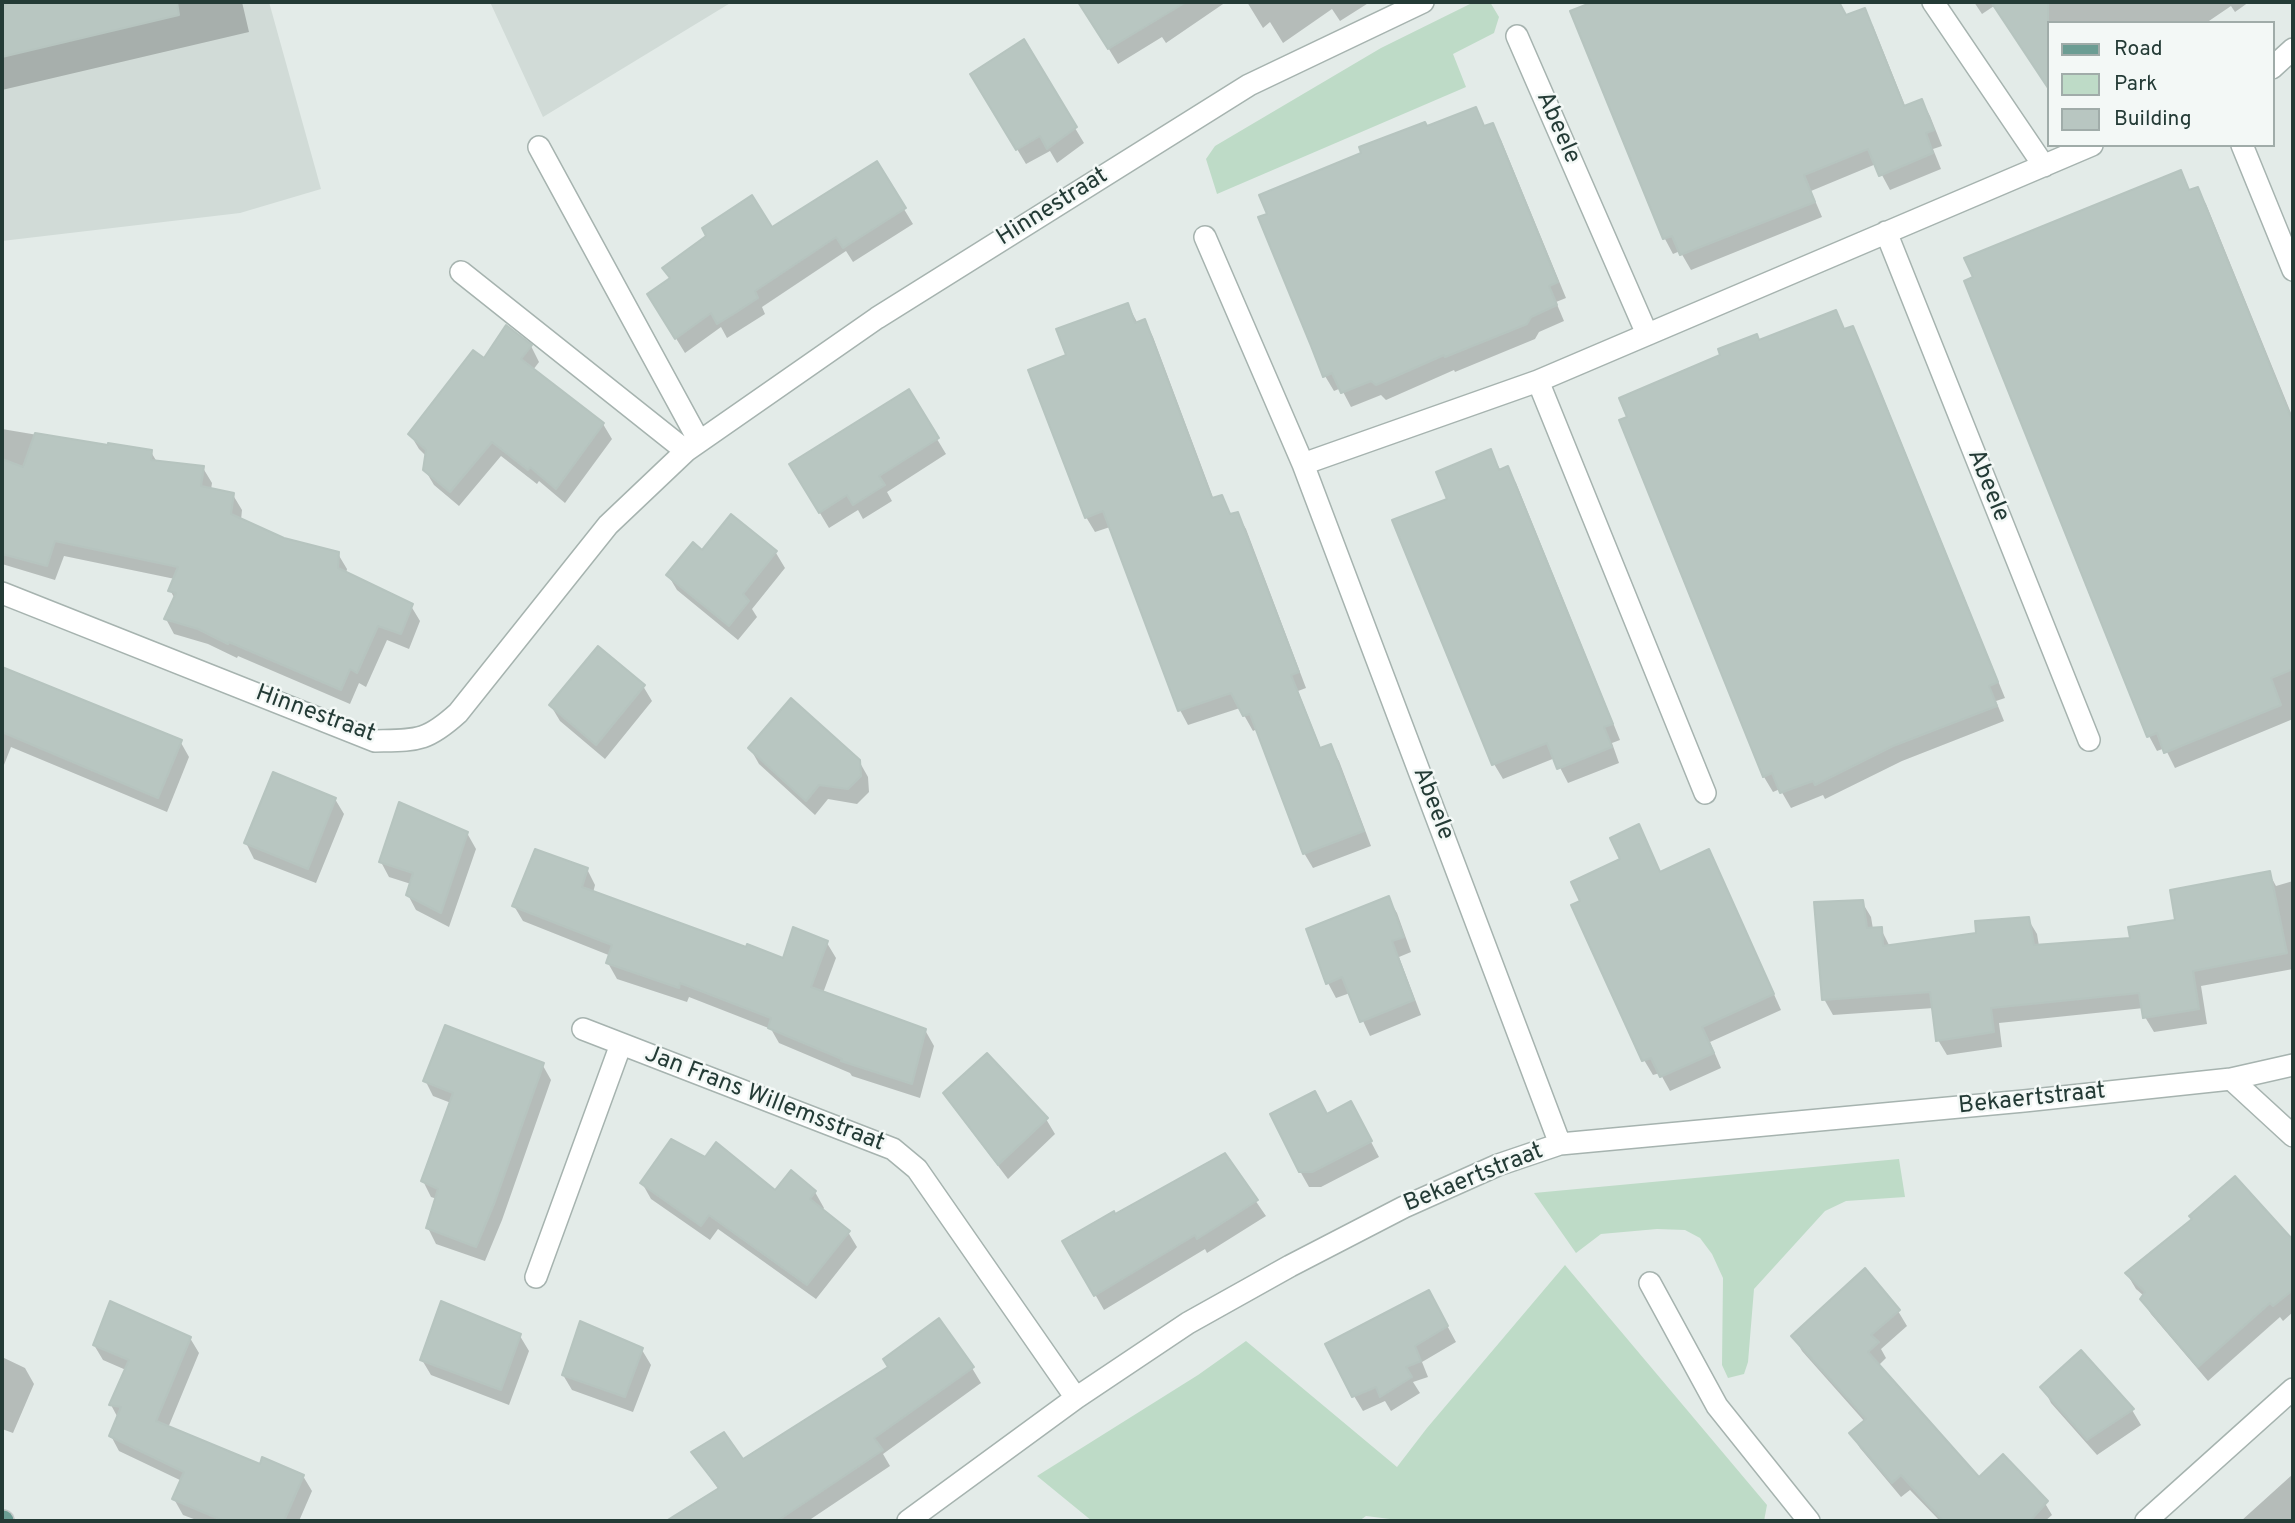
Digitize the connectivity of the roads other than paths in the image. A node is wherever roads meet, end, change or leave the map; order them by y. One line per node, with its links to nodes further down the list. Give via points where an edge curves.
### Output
1 (1423, 2): 16 (street, Hinnestraat, via 1249,85 877,318)
2 (1933, 2): 9 (street)
3 (1517, 36): 14 (street, Abeele)
4 (2293, 49): 5 (street)
5 (2274, 66)
6 (539, 147): 16 (street)
7 (2087, 147): 9 (street)
8 (2243, 147): 12 (street)
9 (2044, 166): 10 (street)
10 (1886, 232): 14 (street); 19 (street, Abeele)
11 (1205, 237): 17 (street, Abeele)
12 (2293, 270)
13 (461, 272): 16 (street)
14 (1647, 334): 15 (street)
15 (1538, 381): 17 (street); 20 (street)
16 (692, 446): 18 (street, Hinnestraat, via 608,526 458,713 438,731 415,740 375,741)
17 (1303, 464): 26 (street, Abeele)
18 (2, 593)
19 (2089, 740)
20 (1705, 793)
21 (583, 1029): 22 (street, Jan Frans Willemsstraat)
22 (621, 1044): 27 (street, Jan Frans Willemsstraat); 30 (street, Jan Frans Willemsstraat, via 893,1149 917,1169)
23 (2293, 1065): 24 (street, Bekaertstraat)
24 (2231, 1079): 25 (street); 26 (street, Bekaertstraat)
25 (2293, 1136)
26 (1560, 1144): 30 (street, Bekaertstraat, via 1404,1206 1188,1323)
27 (536, 1277)
28 (1650, 1283): 32 (street, via 1717,1406)
29 (2293, 1388): 33 (street)
30 (1076, 1398): 31 (street, Bekaertstraat)
31 (908, 1521)
32 (1809, 1521)
33 (2146, 1521)

